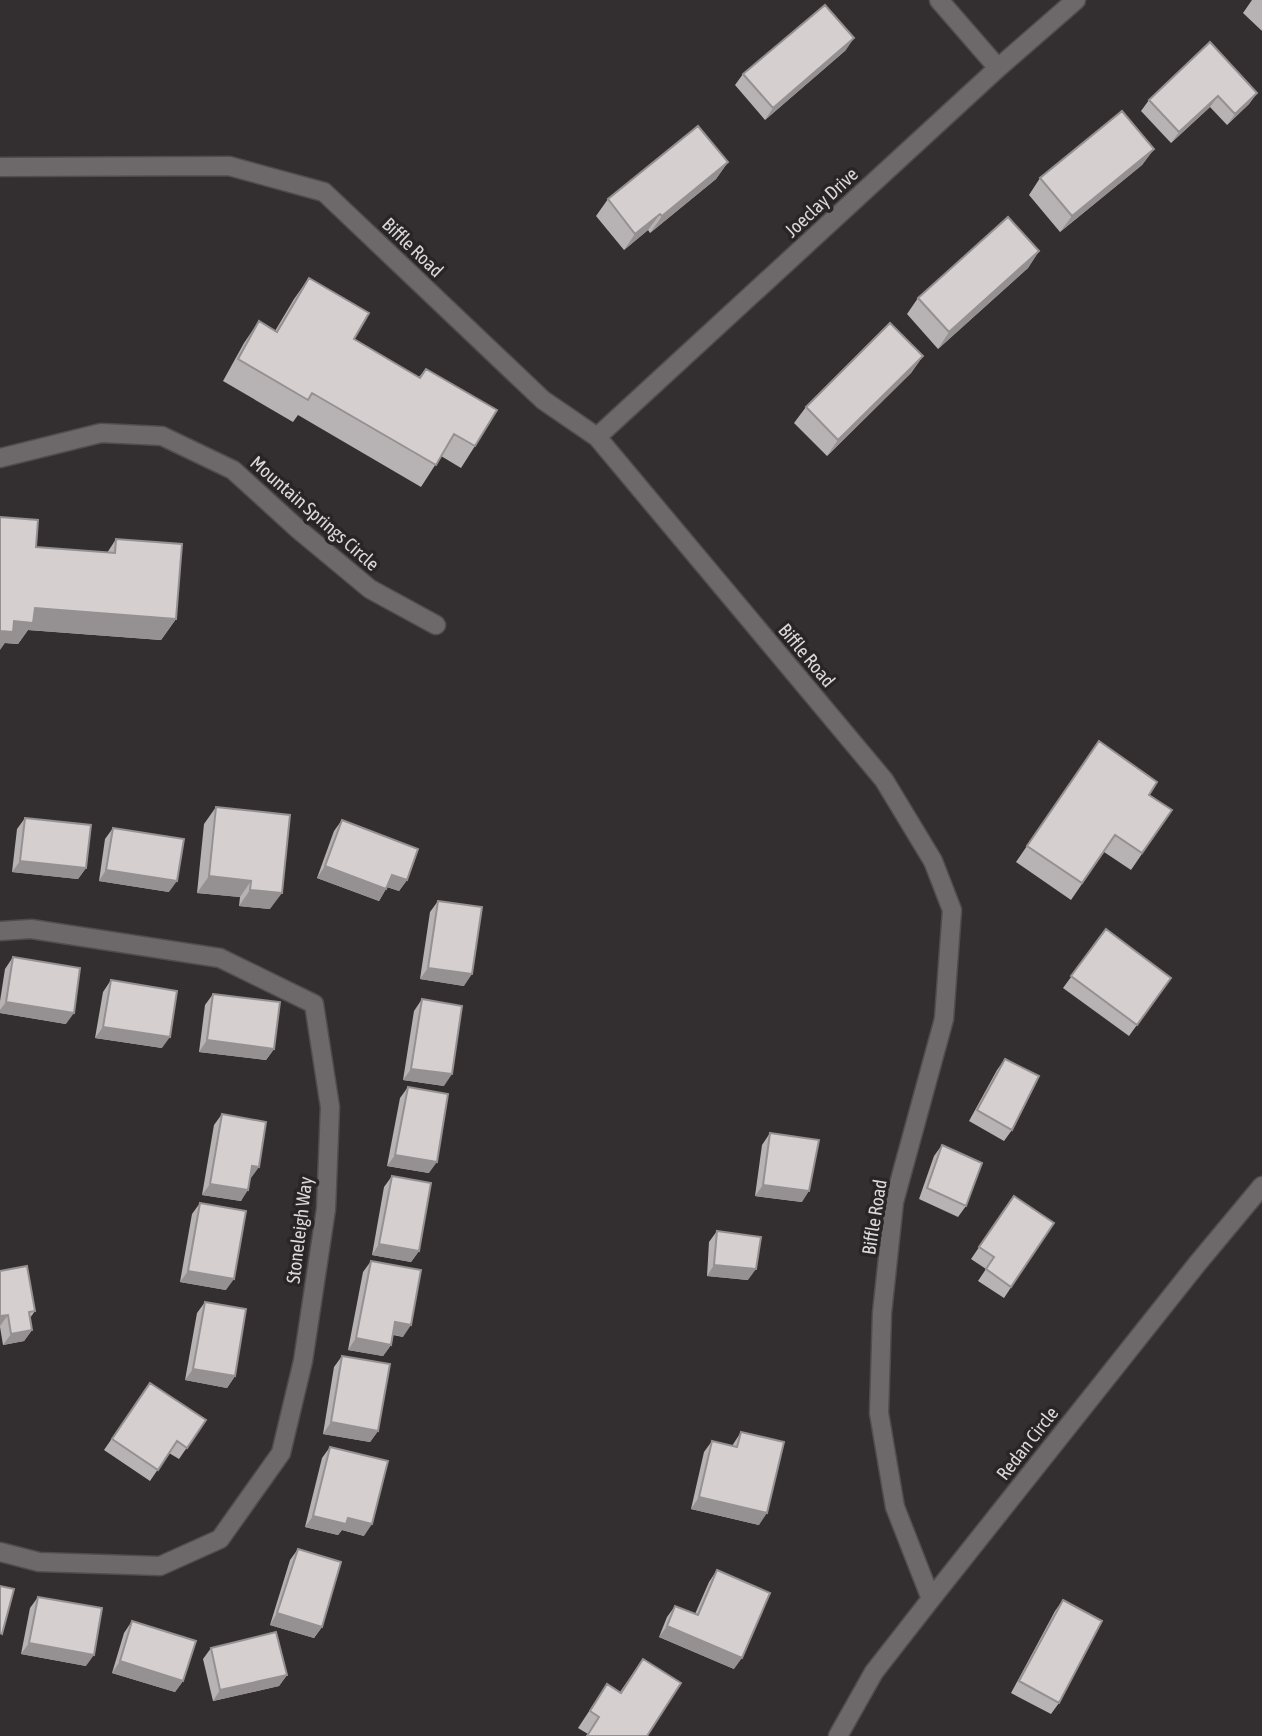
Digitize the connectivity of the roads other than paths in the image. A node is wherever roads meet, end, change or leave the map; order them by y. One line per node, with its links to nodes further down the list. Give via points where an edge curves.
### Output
1 (939, 0): 3 (street)
2 (1076, 0): 3 (street, Joeclay Drive)
3 (998, 68): 5 (street, Joeclay Drive)
4 (0, 167): 5 (street, Biffle Road, via 229,166 324,192 543,400)
5 (597, 438): 11 (street, Biffle Road, via 884,780 933,861 952,910 944,1019 894,1202 882,1313 879,1413 895,1507)
6 (0, 458): 7 (street, Mountain Springs Circle, via 101,433 162,436 233,470 370,589)
7 (436, 625)
8 (0, 931): 10 (street, Stoneleigh Way, via 31,929 220,958 314,1004 330,1107 326,1209 303,1361 281,1453 220,1539 160,1566 39,1562)
9 (1262, 1186): 11 (street, Redan Circle)
10 (0, 1552)
11 (931, 1599): 12 (street, Redan Circle, via 874,1672)
12 (838, 1736)

